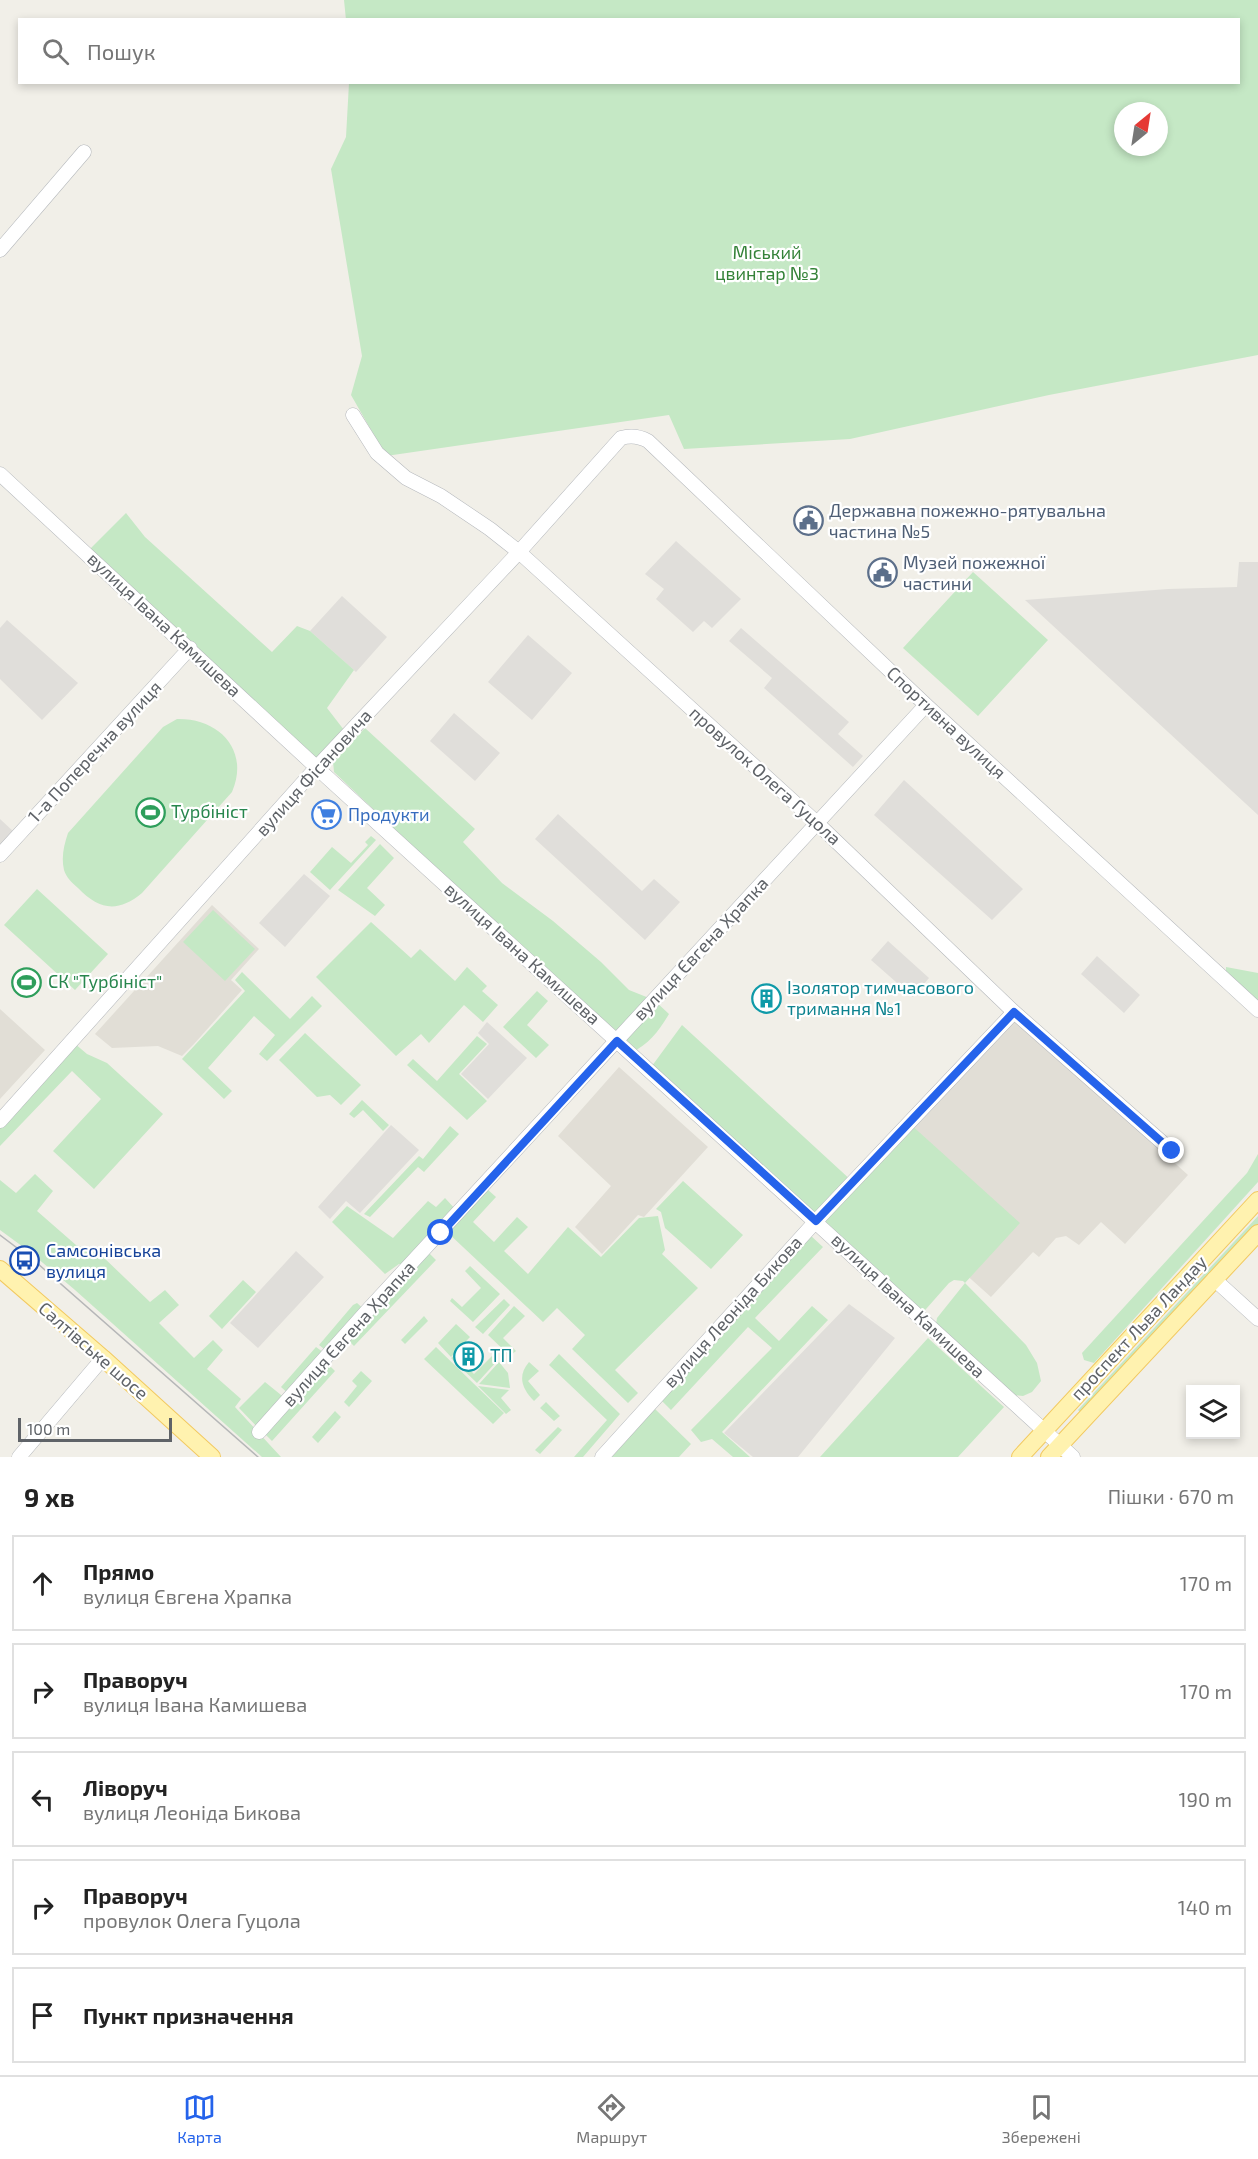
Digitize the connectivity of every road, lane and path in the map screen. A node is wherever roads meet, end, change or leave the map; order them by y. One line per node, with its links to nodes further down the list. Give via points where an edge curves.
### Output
1 (84, 152): 2 (street)
2 (0, 250)
3 (353, 415): 6 (street, провулок Олега Гуцола, via 377,453 406,478 441,496)
4 (635, 436): 6 (street, вулиця Фісановича, via 621,438); 8 (street, Спортивна вулиця, via 648,441)
5 (0, 474): 7 (street, вулиця Івана Камишева)
6 (519, 552): 9 (street, вулиця Фісановича); 10 (street, провулок Олега Гуцола)
7 (190, 648): 9 (street, вулиця Івана Камишева); 11 (street, 1-а Поперечна вулиця)
8 (926, 705): 10 (street, вулиця Євгена Храпка); 12 (street, Спортивна вулиця)
9 (317, 767): 14 (street, вулиця Івана Камишева); 15 (street, вулиця Фісановича)
10 (818, 823): 13 (street, провулок Олега Гуцола); 14 (street, вулиця Євгена Храпка)
11 (0, 855)
12 (1258, 1010)
13 (1014, 1012): 16 (street, провулок Олега Гуцола); 18 (street, вулиця Леоніда Бикова)
14 (617, 1041): 18 (street, вулиця Івана Камишева); 25 (street, вулиця Євгена Храпка)
15 (0, 1121)
16 (1172, 1151)
17 (1258, 1200): 24 (main road, проспект Льва Ландау)
18 (816, 1221): 24 (street, вулиця Івана Камишева); 29 (street, вулиця Леоніда Бикова)
19 (1258, 1233): 21 (main road, проспект Льва Ландау)
20 (0, 1269): 23 (main road, Салтівське шосе)
21 (1214, 1279): 22 (street); 26 (main road, проспект Льва Ландау)
22 (1258, 1320)
23 (103, 1358): 27 (street); 28 (main road, Салтівське шосе)
24 (1044, 1431): 26 (street, вулиця Івана Камишева); 30 (main road, проспект Льва Ландау)
25 (259, 1432)
26 (1055, 1451): 31 (street, вулиця Івана Камишева)
27 (19, 1457)
28 (212, 1457)
29 (602, 1457)
30 (1020, 1457)
31 (1073, 1457)

